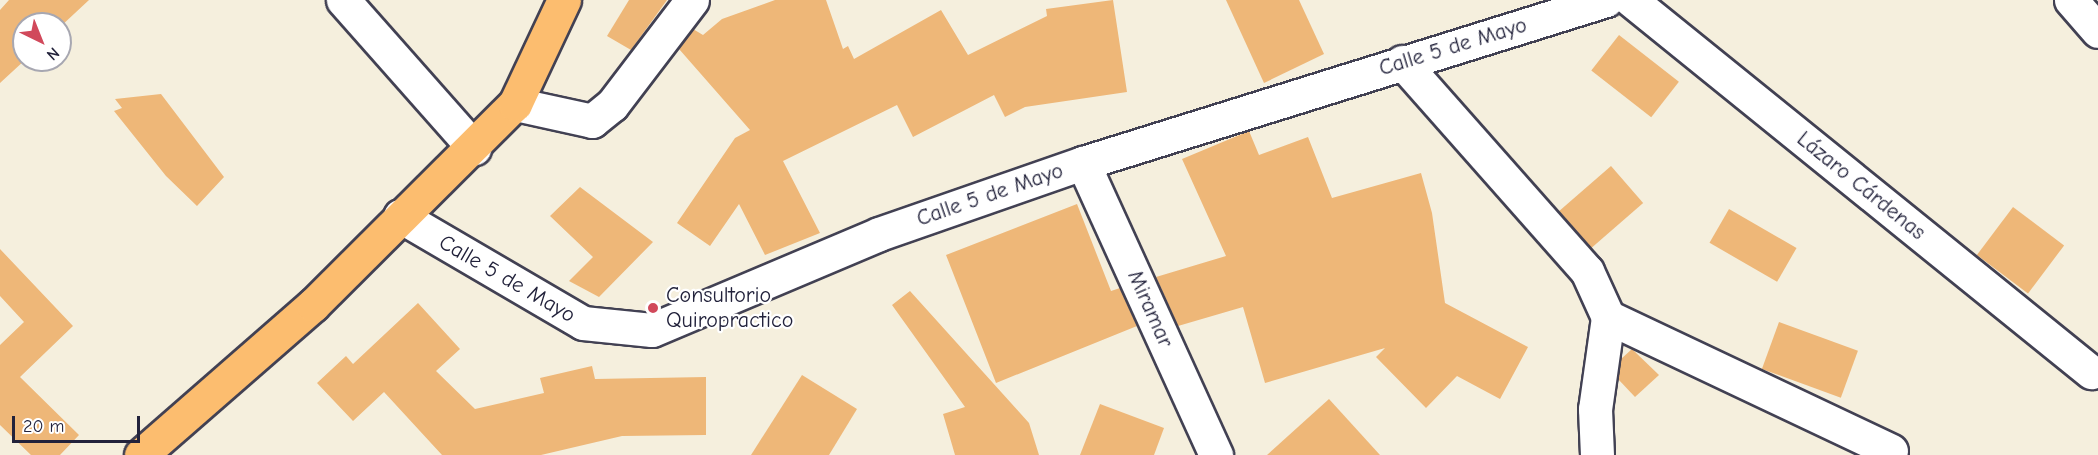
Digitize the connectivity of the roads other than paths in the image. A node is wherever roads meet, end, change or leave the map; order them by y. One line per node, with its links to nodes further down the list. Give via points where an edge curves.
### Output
1 (343, 0): 10 (street)
2 (564, 0): 9 (highway)
3 (692, 0): 9 (street, via 612,105 592,121)
4 (1606, 0): 8 (street, Calle 5 de Mayo)
5 (1631, 0): 14 (street, Lázaro Cárdenas)
6 (2071, 0): 7 (street)
7 (2098, 32)
8 (1402, 62): 11 (street, Calle 5 de Mayo); 13 (street, via 1587,271)
9 (515, 104): 10 (highway)
10 (474, 148): 12 (highway)
11 (1083, 163): 12 (street, Calle 5 de Mayo, via 879,234 652,330 583,323); 15 (street, Miramar)
12 (400, 216): 17 (highway, via 313,305)
13 (1608, 317): 16 (street); 19 (street, via 1595,409)
14 (2091, 372)
15 (1210, 441): 18 (street)
16 (1891, 451)
17 (141, 455)
18 (1188, 455)
19 (1598, 455)

